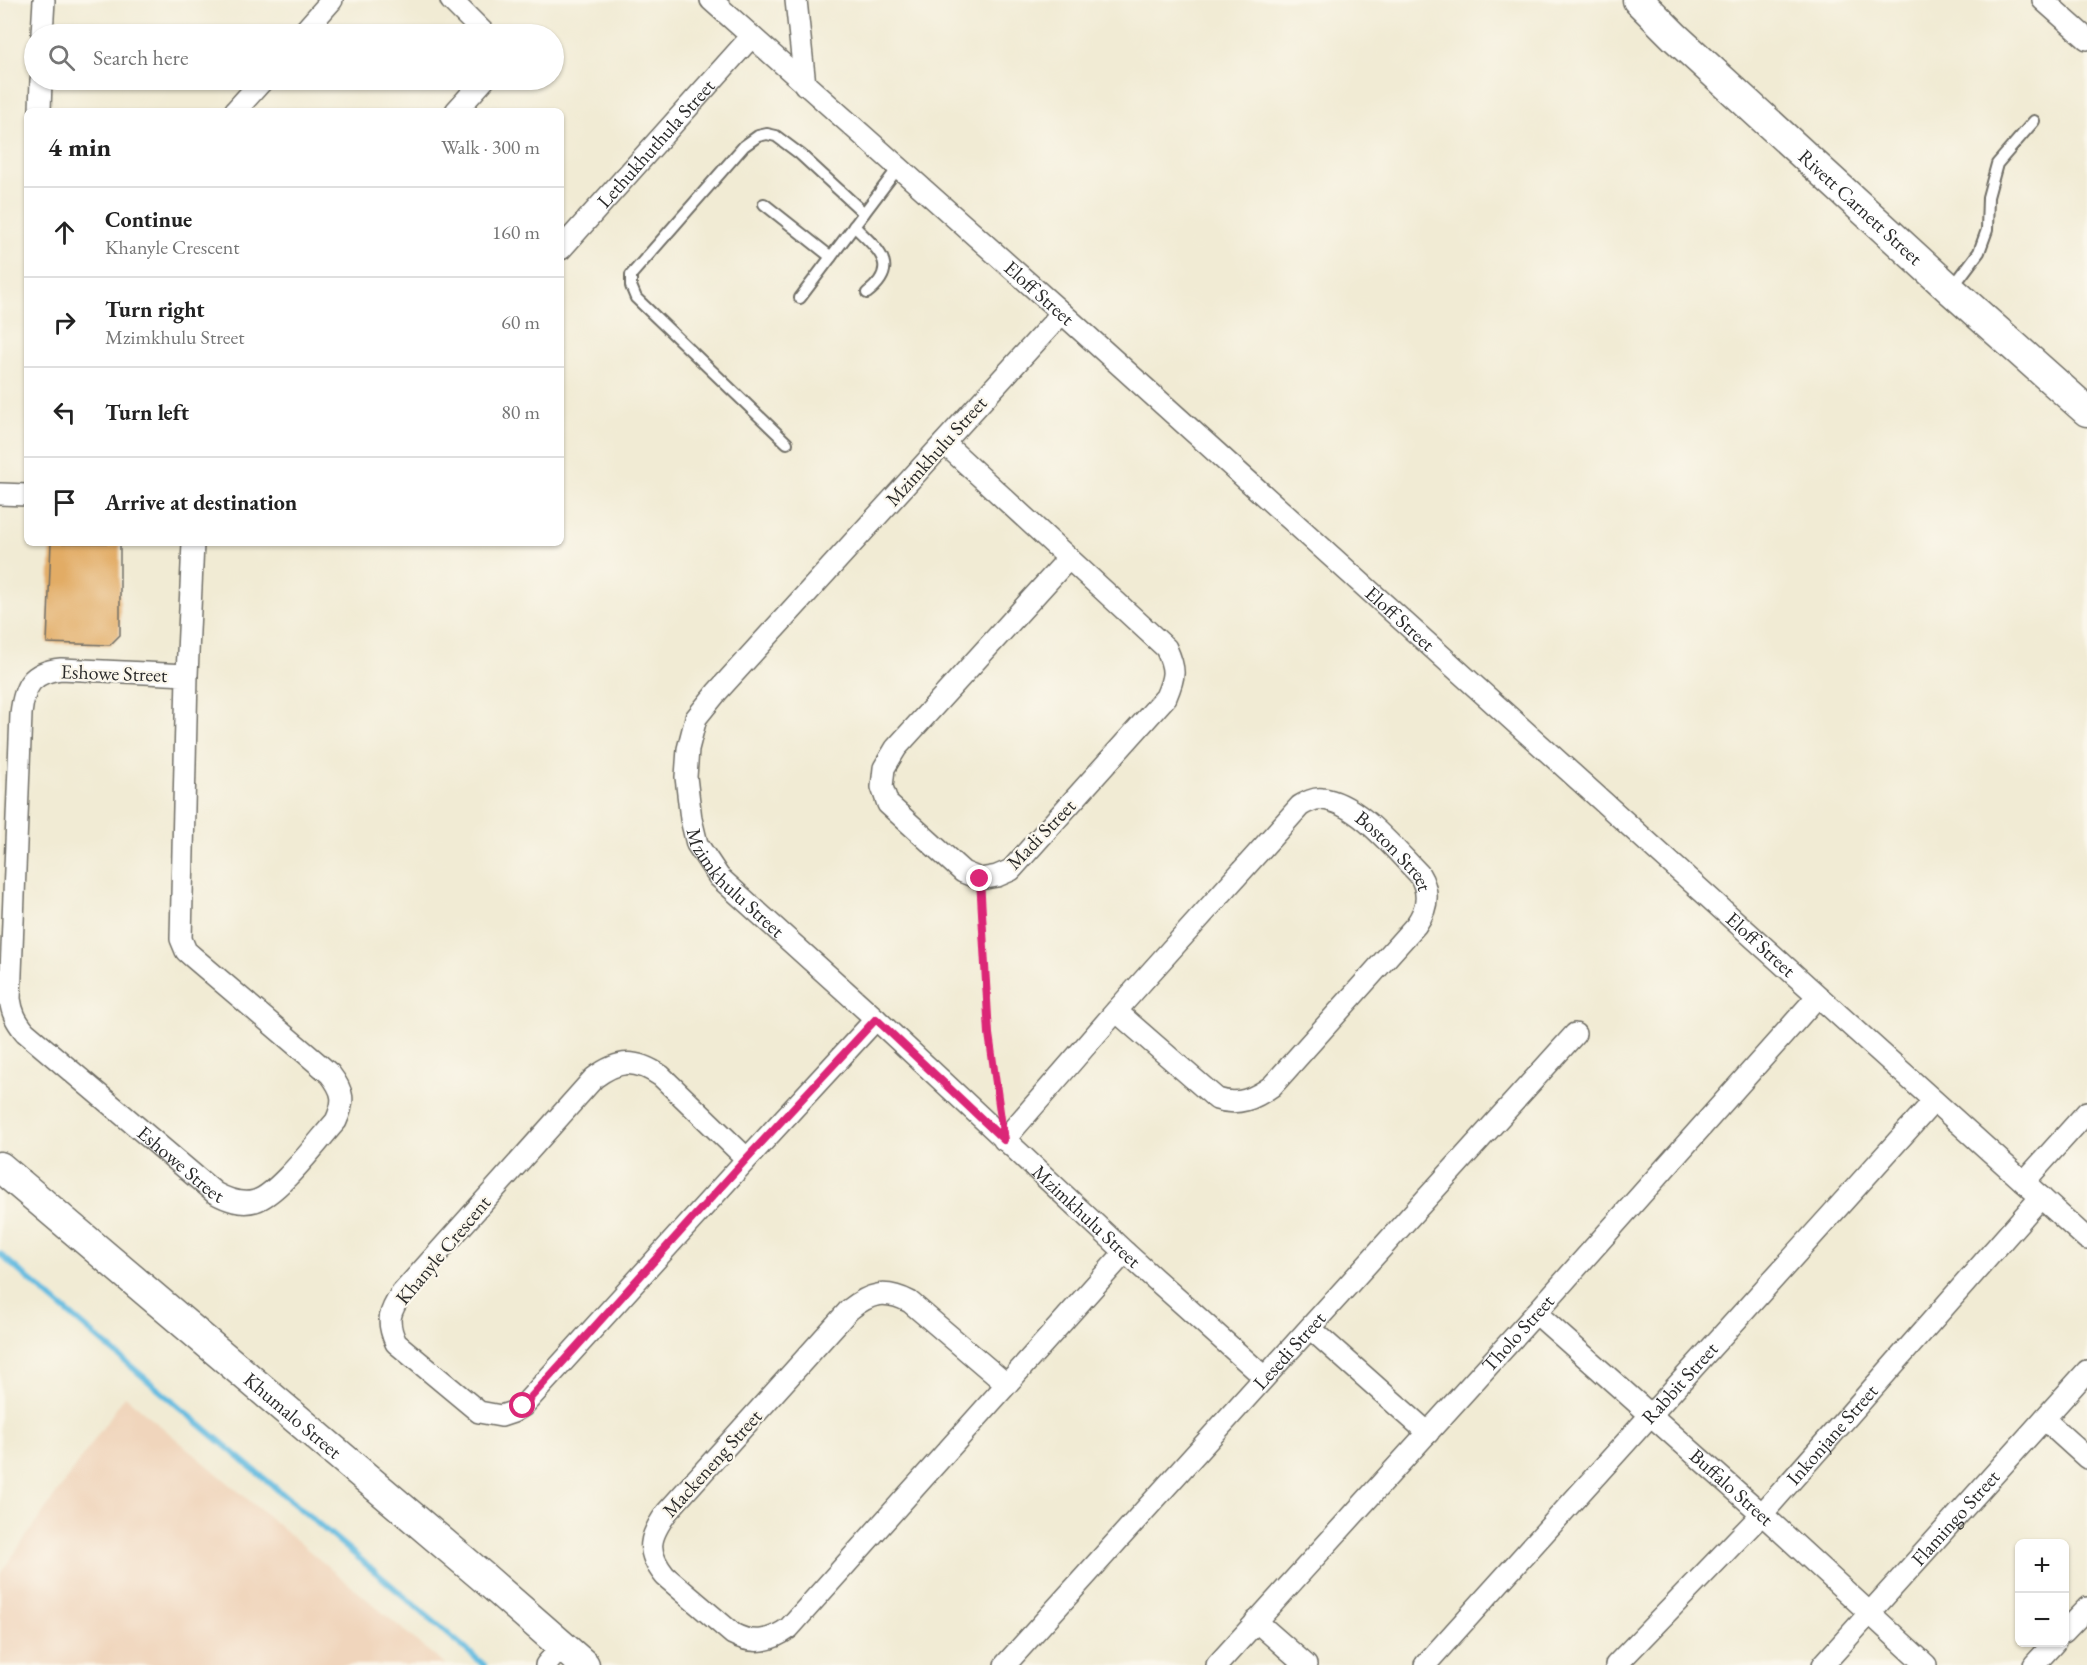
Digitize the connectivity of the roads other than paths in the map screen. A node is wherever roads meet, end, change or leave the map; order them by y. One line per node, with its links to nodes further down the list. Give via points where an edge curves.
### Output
1 (44, 0): 8 (street)
2 (332, 0): 9 (street)
3 (452, 0): 10 (street)
4 (711, 0): 11 (street, Eloff Street)
5 (796, 0): 13 (street)
6 (1638, 0): 27 (street, Rivett Carnett Street)
7 (2043, 0): 12 (street)
8 (43, 24)
9 (311, 24)
10 (475, 24)
11 (751, 37): 13 (street, Eloff Street); 25 (street, Lethukhuthula Street)
12 (2087, 39)
13 (805, 85): 21 (street, Eloff Street)
14 (41, 90): 17 (street)
15 (254, 90): 18 (street)
16 (475, 90): 19 (street)
17 (40, 108)
18 (238, 108)
19 (459, 108)
20 (2034, 121): 27 (lane, via 1997,164 1988,197 1987,230 1979,252)
21 (898, 168): 23 (lane); 30 (street, Eloff Street)
22 (764, 204): 26 (lane)
23 (864, 213): 24 (lane); 32 (lane, via 781,140 767,134 758,136 744,146 631,275 636,298)
24 (854, 226): 26 (lane); 28 (lane, via 884,260 885,272 879,284)
25 (564, 246)
26 (831, 257): 29 (lane)
27 (1951, 290): 31 (street, Rivett Carnett Street)
28 (867, 293)
29 (800, 298)
30 (1062, 314): 33 (street, Mzimkhulu Street); 39 (street, Eloff Street)
31 (2087, 411)
32 (787, 443)
33 (944, 443): 37 (street, Madi Street); 41 (street, Mzimkhulu Street, via 717,692 696,718 688,749 686,777 691,819 697,844 707,862)
34 (0, 494): 35 (street)
35 (24, 495)
36 (193, 546): 38 (street, Eshowe Street)
37 (1069, 558): 37 (street, Madi Street, via 1166,648 1175,676 1166,697 1011,870 980,879 963,872 888,804 882,787 884,768 896,748)
38 (187, 675): 38 (street, Eshowe Street, via 180,931 183,946 330,1074 342,1096 336,1121 273,1192 254,1202 229,1201 215,1193 25,1032 16,1021 10,999 21,714 26,688 39,675 55,670)
39 (1817, 997): 43 (street, Eloff Street); 52 (street, Tholo Street)
40 (1116, 1011): 40 (street, Boston Street, via 1293,813 1310,801 1327,800 1348,808 1424,882 1427,904 1416,925 1272,1086 1253,1099 1217,1099); 45 (street, Boston Street)
41 (876, 1019): 45 (street, Mzimkhulu Street); 46 (street, Khanyle Crescent)
42 (1575, 1034): 53 (street, Lesedi Street)
43 (1933, 1102): 48 (street, Eloff Street); 57 (street, Rabbit Street)
44 (2087, 1112): 48 (street)
45 (1004, 1140): 51 (street, Mzimkhulu Street)
46 (747, 1158): 46 (street, Khanyle Crescent, via 533,1397 513,1412 501,1416 479,1412 396,1343 389,1318 402,1293 604,1070 617,1064 647,1066)
47 (0, 1167): 67 (street, Khumalo Street, via 482,1576)
48 (2024, 1182): 49 (street, Eloff Street)
49 (2041, 1197): 50 (street, Eloff Street); 61 (street, Inkonjane Street)
50 (2087, 1239)
51 (1125, 1252): 55 (street, Mzimkhulu Street); 56 (street, Mackeneng Street)
52 (1536, 1312): 57 (street, Buffalo Street); 59 (street, Tholo Street)
53 (1310, 1328): 55 (street, Lesedi Street); 59 (street)
54 (2087, 1371): 58 (street, Flamingo Street)
55 (1264, 1377): 69 (street, Lesedi Street)
56 (1006, 1384): 56 (street, Mackeneng Street, via 789,1628 777,1636 755,1641 733,1634 656,1565 651,1552 656,1526 862,1300 881,1294 910,1302)
57 (1650, 1415): 61 (street, Buffalo Street); 72 (street, Rabbit Street)
58 (2045, 1420): 60 (street); 63 (street, Flamingo Street)
59 (1428, 1433): 64 (street, Tholo Street)
60 (2087, 1458)
61 (1762, 1514): 63 (street, Buffalo Street); 73 (street, Inkonjane Street)
62 (2087, 1608): 65 (street)
63 (1869, 1613): 74 (street, Flamingo Street); 75 (street, Buffalo Street)
64 (1256, 1621): 70 (street, Tholo Street); 71 (street)
65 (2069, 1627)
66 (2050, 1647): 76 (street)
67 (554, 1656): 68 (street, Khumalo Street)
68 (584, 1665)
69 (1005, 1665)
70 (1217, 1665)
71 (1306, 1665)
72 (1425, 1665)
73 (1616, 1665)
74 (1823, 1665)
75 (1926, 1665)
76 (2034, 1665)

